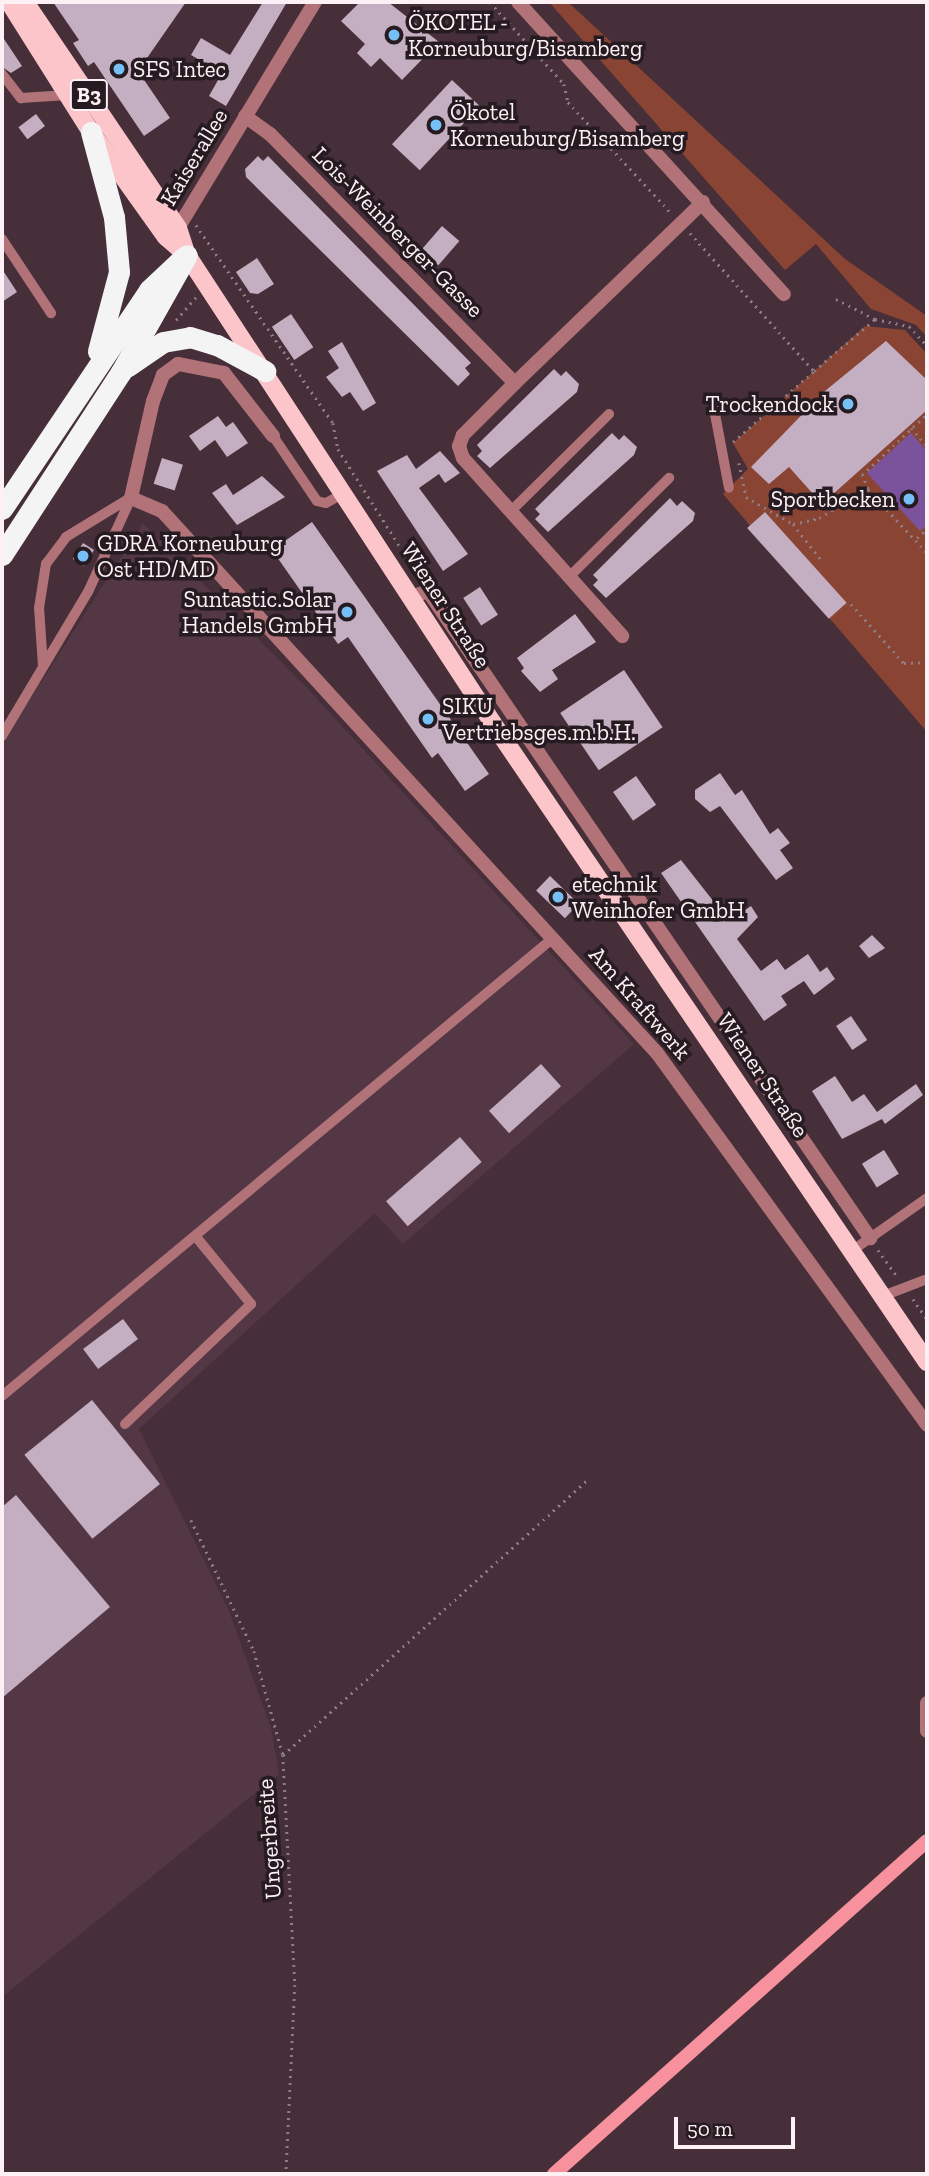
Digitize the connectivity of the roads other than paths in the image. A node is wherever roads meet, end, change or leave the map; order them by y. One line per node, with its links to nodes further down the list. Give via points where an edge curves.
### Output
1 (9, 2): 6 (main road, Wiener Straße / B3)
2 (24, 2): 10 (main road, Wiener Straße / B3)
3 (315, 2): 7 (street, Kaiserallee)
4 (518, 2): 9 (street)
5 (2, 74): 6 (lane, via 21,98)
6 (68, 95): 8 (main road, Wiener Straße / B3)
7 (245, 116): 10 (street, Kaiserallee); 18 (street, Lois-Weinberger-Gasse, via 270,134)
8 (91, 132): 12 (main road, Wiener Straße / B3, via 166,237); 17 (highway, via 114,217 119,272 108,325)
9 (703, 202): 13 (street); 18 (street)
10 (183, 221): 12 (main road, Wiener Straße / B3)
11 (2, 239): 14 (lane)
12 (187, 255): 15 (main road, Wiener Straße / B3); 16 (highway); 17 (highway, via 162,273)
13 (784, 294)
14 (51, 313)
15 (265, 371): 16 (highway, via 204,340 175,339 151,348); 24 (main road, Wiener Straße / B3)
16 (121, 372): 28 (highway)
17 (89, 374): 26 (highway)
18 (515, 383): 27 (street, via 459,446)
19 (719, 402): 23 (lane, via 715,414)
20 (609, 414): 27 (lane)
21 (273, 436): 24 (lane, via 317,500 326,503); 25 (street, via 224,373 178,364 163,375 153,401)
22 (669, 478): 29 (lane)
23 (729, 488)
24 (344, 493): 30 (main road, Wiener Straße / B3)
25 (131, 498): 32 (lane, via 88,592); 32 (lane, via 66,537 46,564 39,608); 36 (street, Am Kraftwerk, via 162,511)
26 (2, 509)
27 (511, 511): 29 (street)
28 (2, 555)
29 (569, 576): 31 (street)
30 (420, 594): 33 (street); 34 (main road, Wiener Straße / B3)
31 (622, 636)
32 (43, 667): 35 (lane)
33 (509, 711): 34 (street); 39 (street)
34 (492, 722): 40 (main road, Wiener Straße / B3)
35 (2, 736)
36 (553, 938): 38 (lane); 46 (street, Am Kraftwerk, via 657,1053)
37 (927, 1198): 39 (lane)
38 (197, 1238): 44 (lane); 45 (lane, via 251,1304)
39 (870, 1238): 40 (lane)
40 (853, 1250): 42 (main road, Wiener Straße / B3)
41 (927, 1279): 42 (lane)
42 (883, 1296): 43 (main road, Wiener Straße / B3)
43 (927, 1362)
44 (2, 1396)
45 (125, 1424)
46 (927, 1425)
47 (927, 1703): 48 (street)
48 (927, 1731)
49 (927, 1841): 50 (street)
50 (554, 2174)

